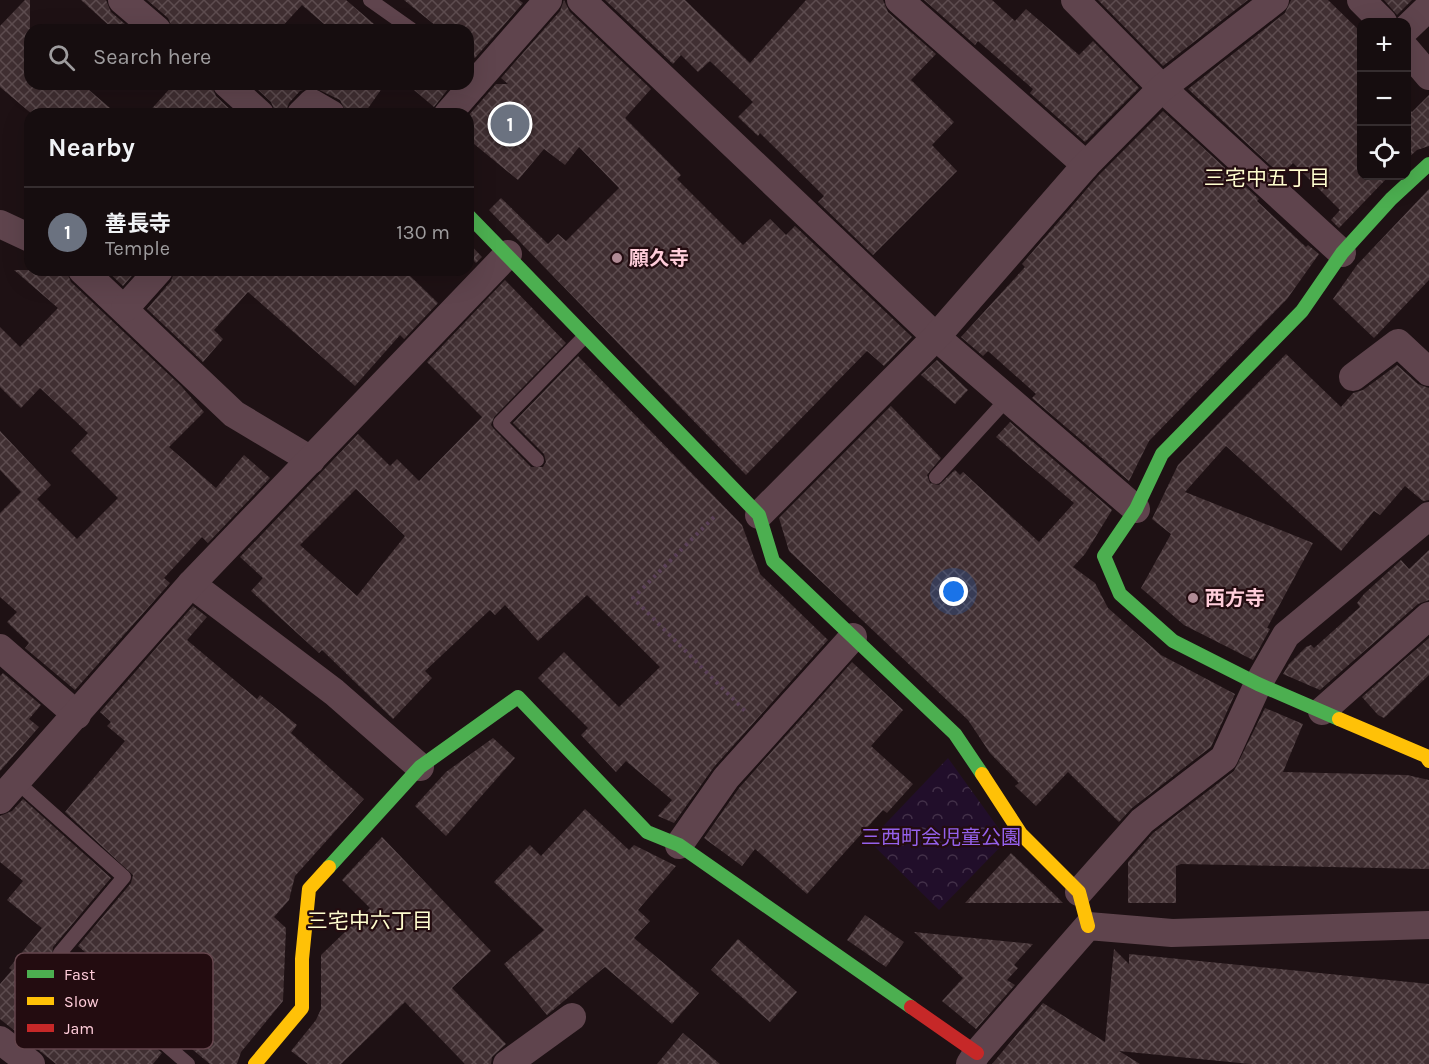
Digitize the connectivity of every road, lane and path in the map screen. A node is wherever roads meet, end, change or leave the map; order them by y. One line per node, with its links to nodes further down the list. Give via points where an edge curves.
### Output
1 (122, 0): 11 (street)
2 (548, 0): 16 (street)
3 (581, 0): 35 (street)
4 (899, 0): 25 (street)
5 (1075, 0): 17 (street)
6 (1275, 0): 17 (street)
7 (1361, 0): 10 (street)
8 (377, 2): 12 (lane)
9 (1429, 7): 13 (street)
10 (1379, 18)
11 (150, 24)
12 (406, 24)
13 (1411, 25)
14 (1411, 54): 15 (street)
15 (1429, 76)
16 (474, 84)
17 (1162, 88): 25 (street); 29 (street)
18 (233, 90): 20 (street)
19 (469, 90): 23 (street)
20 (254, 108)
21 (307, 108): 22 (street, via 312,103)
22 (321, 108)
23 (453, 108)
24 (1429, 164): 29 (street, via 1390,199)
25 (1086, 165): 35 (street)
26 (474, 221): 30 (street)
27 (0, 224): 28 (street)
28 (24, 235)
29 (1342, 253): 43 (street, via 1302,310 1162,454)
30 (508, 254): 34 (street); 39 (street)
31 (89, 276): 33 (street)
32 (154, 276): 33 (street)
33 (125, 308): 39 (street, via 234,414)
34 (586, 336): 40 (lane, via 500,423); 42 (street)
35 (936, 337): 38 (street); 44 (street)
36 (1429, 372): 37 (street, via 1398,343)
37 (1353, 377)
38 (1007, 399): 41 (lane); 43 (street)
39 (311, 460): 46 (street)
40 (537, 460)
41 (936, 477)
42 (738, 493): 44 (street); 53 (path, via 633,598)
43 (1136, 509): 50 (street, via 1104,555 1120,594 1173,641)
44 (759, 515): 48 (street, via 773,561)
45 (1429, 516): 50 (street, via 1286,635)
46 (191, 584): 52 (street); 55 (street, via 334,692)
47 (1429, 616): 51 (street)
48 (853, 637): 53 (street); 58 (street, via 955,734 1021,834)
49 (0, 648): 52 (street)
50 (1258, 684): 51 (street); 58 (street, via 1224,758 1142,821)
51 (1322, 711): 54 (street, via 1426,756)
52 (77, 715): 56 (street)
53 (766, 733): 57 (street, via 726,778)
54 (1429, 761)
55 (420, 767): 57 (street, via 518,698 646,832); 68 (street, via 309,889 302,1008)
56 (8, 791): 61 (lane, via 124,877)
57 (679, 845): 65 (street)
58 (1079, 892): 60 (street)
59 (1429, 925): 60 (street, via 1172,933)
60 (1088, 926): 65 (street)
61 (60, 953)
62 (572, 1017): 69 (street)
63 (0, 1040): 66 (street)
64 (171, 1049): 67 (lane)
65 (973, 1058)
66 (23, 1062)
67 (188, 1064)
68 (255, 1064)
69 (507, 1064)

